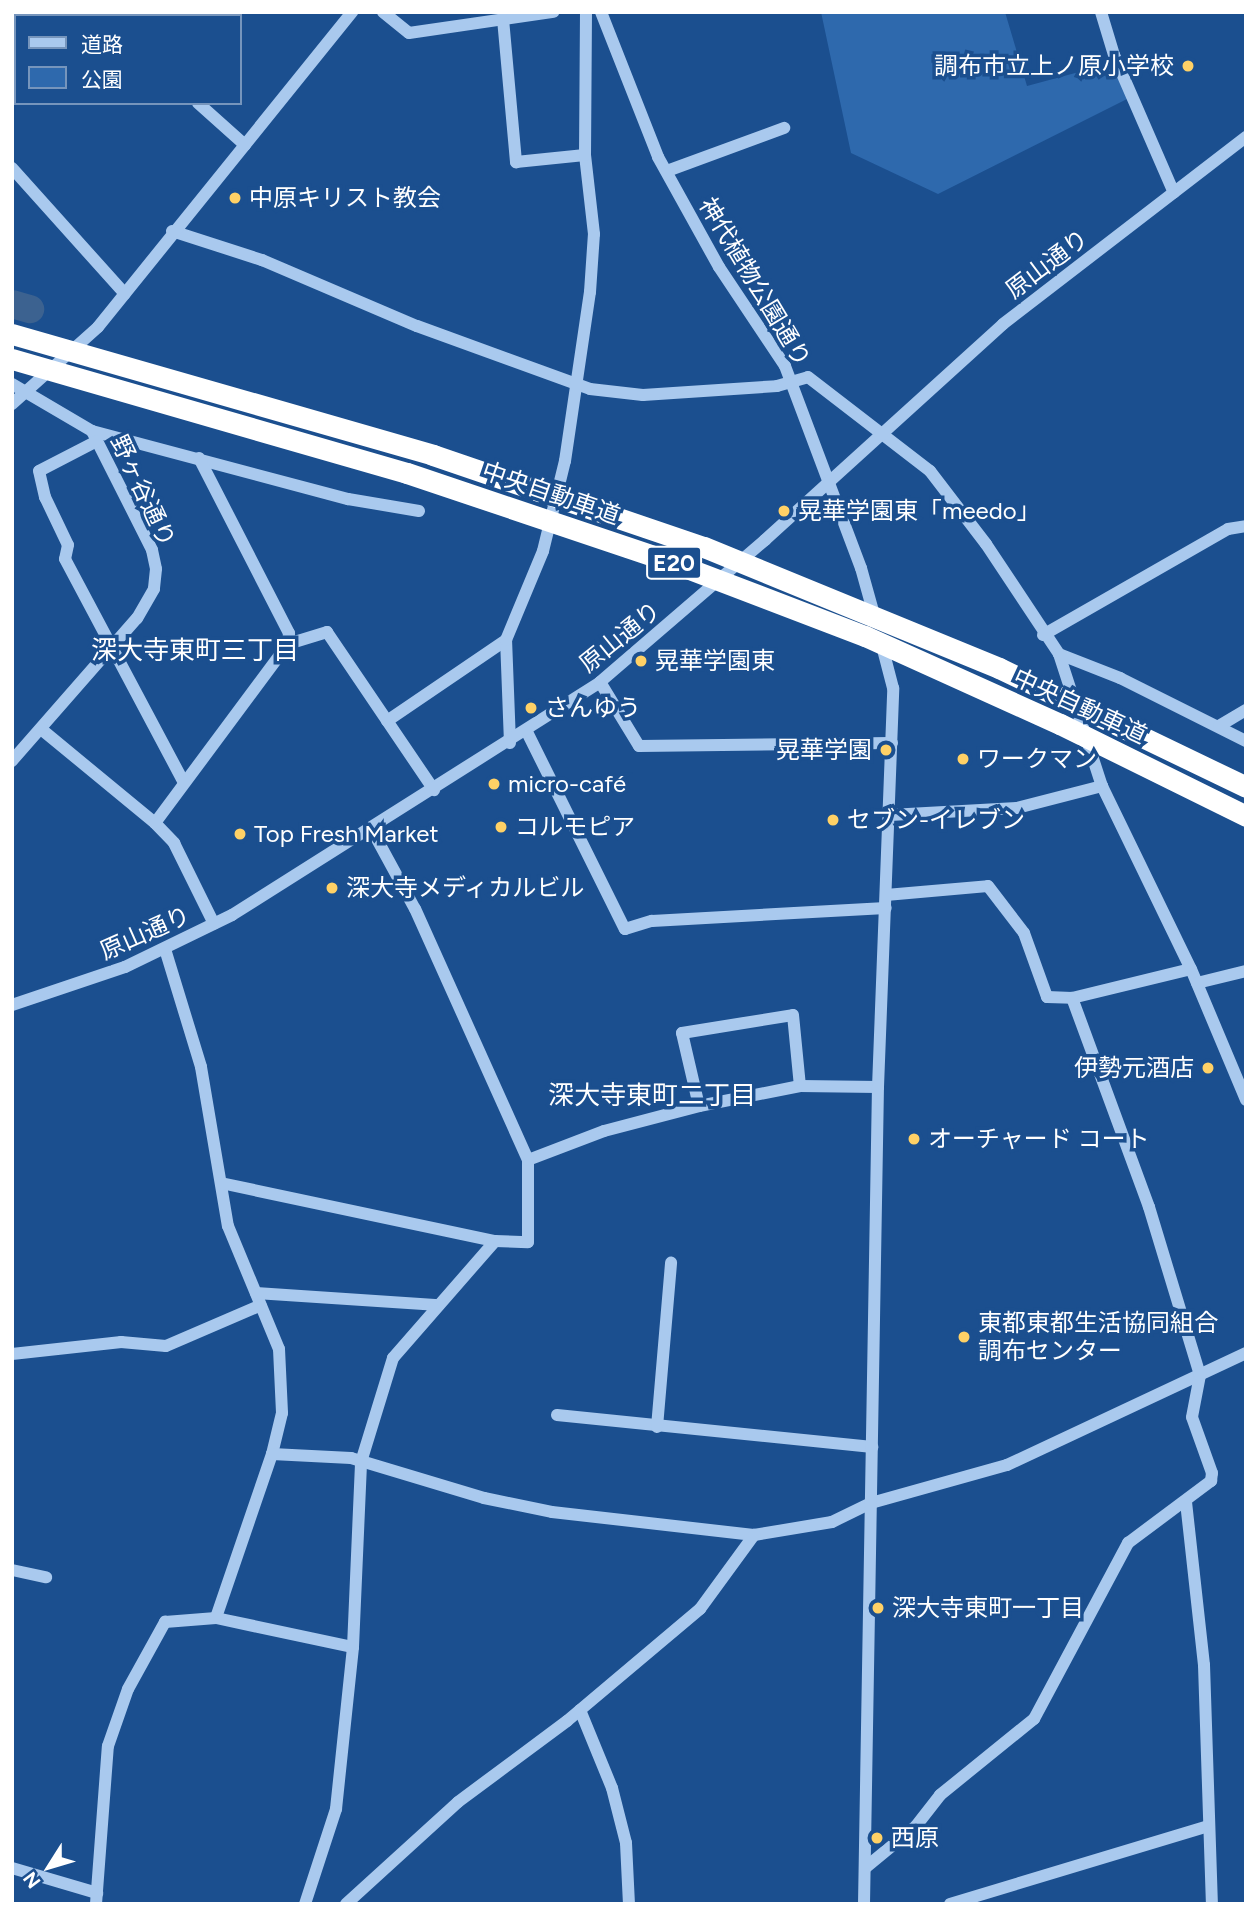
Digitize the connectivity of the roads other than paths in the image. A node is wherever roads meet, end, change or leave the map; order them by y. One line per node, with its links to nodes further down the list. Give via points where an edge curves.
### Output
1 (352, 12): 11 (street)
2 (383, 12): 7 (street, via 409,33)
3 (554, 12): 7 (street)
4 (586, 12): 12 (street)
5 (601, 12): 14 (street, 神代植物公園通り, via 645,128)
6 (1101, 12): 15 (street, via 1119,67)
7 (503, 19): 12 (street, via 516,162)
8 (200, 105): 11 (street)
9 (784, 128): 14 (street)
10 (1246, 137): 15 (street, 原山通り)
11 (245, 145): 16 (street)
12 (585, 155): 22 (street, via 594,234)
13 (12, 168): 17 (street)
14 (667, 172): 20 (street, 神代植物公園通り, via 741,302 775,348)
15 (1174, 193): 25 (street, 原山通り, via 1011,318)
16 (172, 232): 17 (street); 22 (street, via 262,260 417,326)
17 (125, 294): 23 (street, via 98,327)
18 (12, 334): 48 (highway, 中央自動車道 / E20, via 433,455 704,547 999,668)
19 (12, 359): 51 (highway, 中央自動車道 / E20, via 420,477 671,562 865,636 1060,724)
20 (791, 382): 22 (street, via 643,396); 25 (street, via 808,377); 28 (street, 神代植物公園通り)
21 (12, 384): 23 (street, 野ヶ谷通り)
22 (579, 385): 32 (street, via 544,546)
23 (27, 394): 24 (street); 26 (street, 野ヶ谷通り)
24 (12, 404)
25 (878, 435): 28 (street, 原山通り); 31 (street, via 930,471 946,489)
26 (94, 436): 27 (street); 34 (street, 野ヶ谷通り, via 152,550 156,569 154,589); 34 (street, via 39,471 45,497 68,545 65,559)
27 (200, 458): 29 (street, via 348,499); 33 (street, via 289,633)
28 (829, 483): 36 (street, 原山通り); 44 (street, 神代植物公園通り, via 889,670)
29 (419, 510)
30 (1246, 526): 31 (street, via 1228,529)
31 (1042, 635): 35 (street)
32 (506, 640): 38 (street); 43 (street)
33 (288, 644): 38 (street, via 327,632); 47 (street)
34 (112, 647): 40 (street, 野ヶ谷通り); 47 (street)
35 (1059, 654): 39 (street); 46 (street)
36 (600, 682): 41 (street, 原山通り); 44 (street, via 639,746)
37 (1246, 710): 39 (street)
38 (387, 721): 49 (street)
39 (1219, 726): 42 (street)
40 (41, 729): 45 (street, 野ヶ谷通り); 52 (street)
41 (527, 732): 43 (street, 原山通り); 54 (street, via 625,929 652,921)
42 (1246, 741)
43 (510, 743): 49 (street, 原山通り)
44 (892, 743): 50 (street, 神代植物公園通り)
45 (12, 761)
46 (1100, 780): 50 (street, via 1017,808); 57 (street)
47 (183, 781): 52 (street)
48 (1246, 787)
49 (434, 790): 53 (street, 原山通り)
50 (890, 815): 54 (street, 神代植物公園通り)
51 (1246, 816)
52 (155, 823): 55 (street, via 174,843)
53 (372, 830): 55 (street, 原山通り); 66 (street, via 415,909)
54 (886, 902): 60 (street, via 988,886 1024,933 1047,997); 63 (street, 神代植物公園通り)
55 (214, 924): 56 (street, 原山通り)
56 (165, 949): 61 (street, 原山通り); 67 (street, via 201,1067)
57 (1191, 969): 59 (street); 60 (street)
58 (1246, 971): 59 (street)
59 (1197, 983): 64 (street)
60 (1072, 998): 74 (street, via 1149,1207)
61 (12, 1005)
62 (800, 1086): 63 (street); 65 (street); 65 (street, via 793,1015 682,1033)
63 (878, 1087): 77 (street, 神代植物公園通り)
64 (1246, 1100)
65 (699, 1106): 66 (street, via 604,1130)
66 (528, 1160): 68 (street, via 528,1242)
67 (221, 1183): 68 (street); 70 (street, via 228,1226)
68 (495, 1241): 71 (street)
69 (671, 1263): 76 (street)
70 (258, 1299): 71 (street); 73 (street, via 166,1346 121,1342); 78 (street, via 279,1349 282,1413)
71 (439, 1305): 79 (street, via 393,1358)
72 (1246, 1353): 74 (street)
73 (12, 1354)
74 (1200, 1376): 80 (street, via 1192,1417 1212,1473 1211,1481); 81 (street, via 1007,1465)
75 (557, 1415): 76 (street)
76 (657, 1427): 77 (street)
77 (872, 1447): 81 (street, 神代植物公園通り)
78 (272, 1454): 79 (street); 85 (street)
79 (361, 1462): 82 (street, via 496,1502); 86 (street)
80 (1186, 1502): 88 (street, via 1204,1665); 90 (street, via 1128,1543 1034,1719 940,1795 916,1826)
81 (871, 1503): 82 (street, via 832,1522); 90 (street, 神代植物公園通り)
82 (754, 1535): 87 (street, via 700,1609)
83 (12, 1570): 84 (street)
84 (46, 1577)
85 (216, 1618): 86 (street); 91 (street, via 165,1622 128,1689 108,1746)
86 (353, 1647): 93 (street, via 333,1827)
87 (580, 1710): 92 (street, via 458,1802); 94 (street, via 612,1788 626,1843)
88 (1209, 1826): 96 (street); 97 (street)
89 (12, 1868): 91 (street)
90 (865, 1868): 95 (street, 神代植物公園通り)
91 (97, 1898)
92 (353, 1901)
93 (305, 1904)
94 (629, 1904)
95 (864, 1904)
96 (950, 1904)
97 (1212, 1904)

